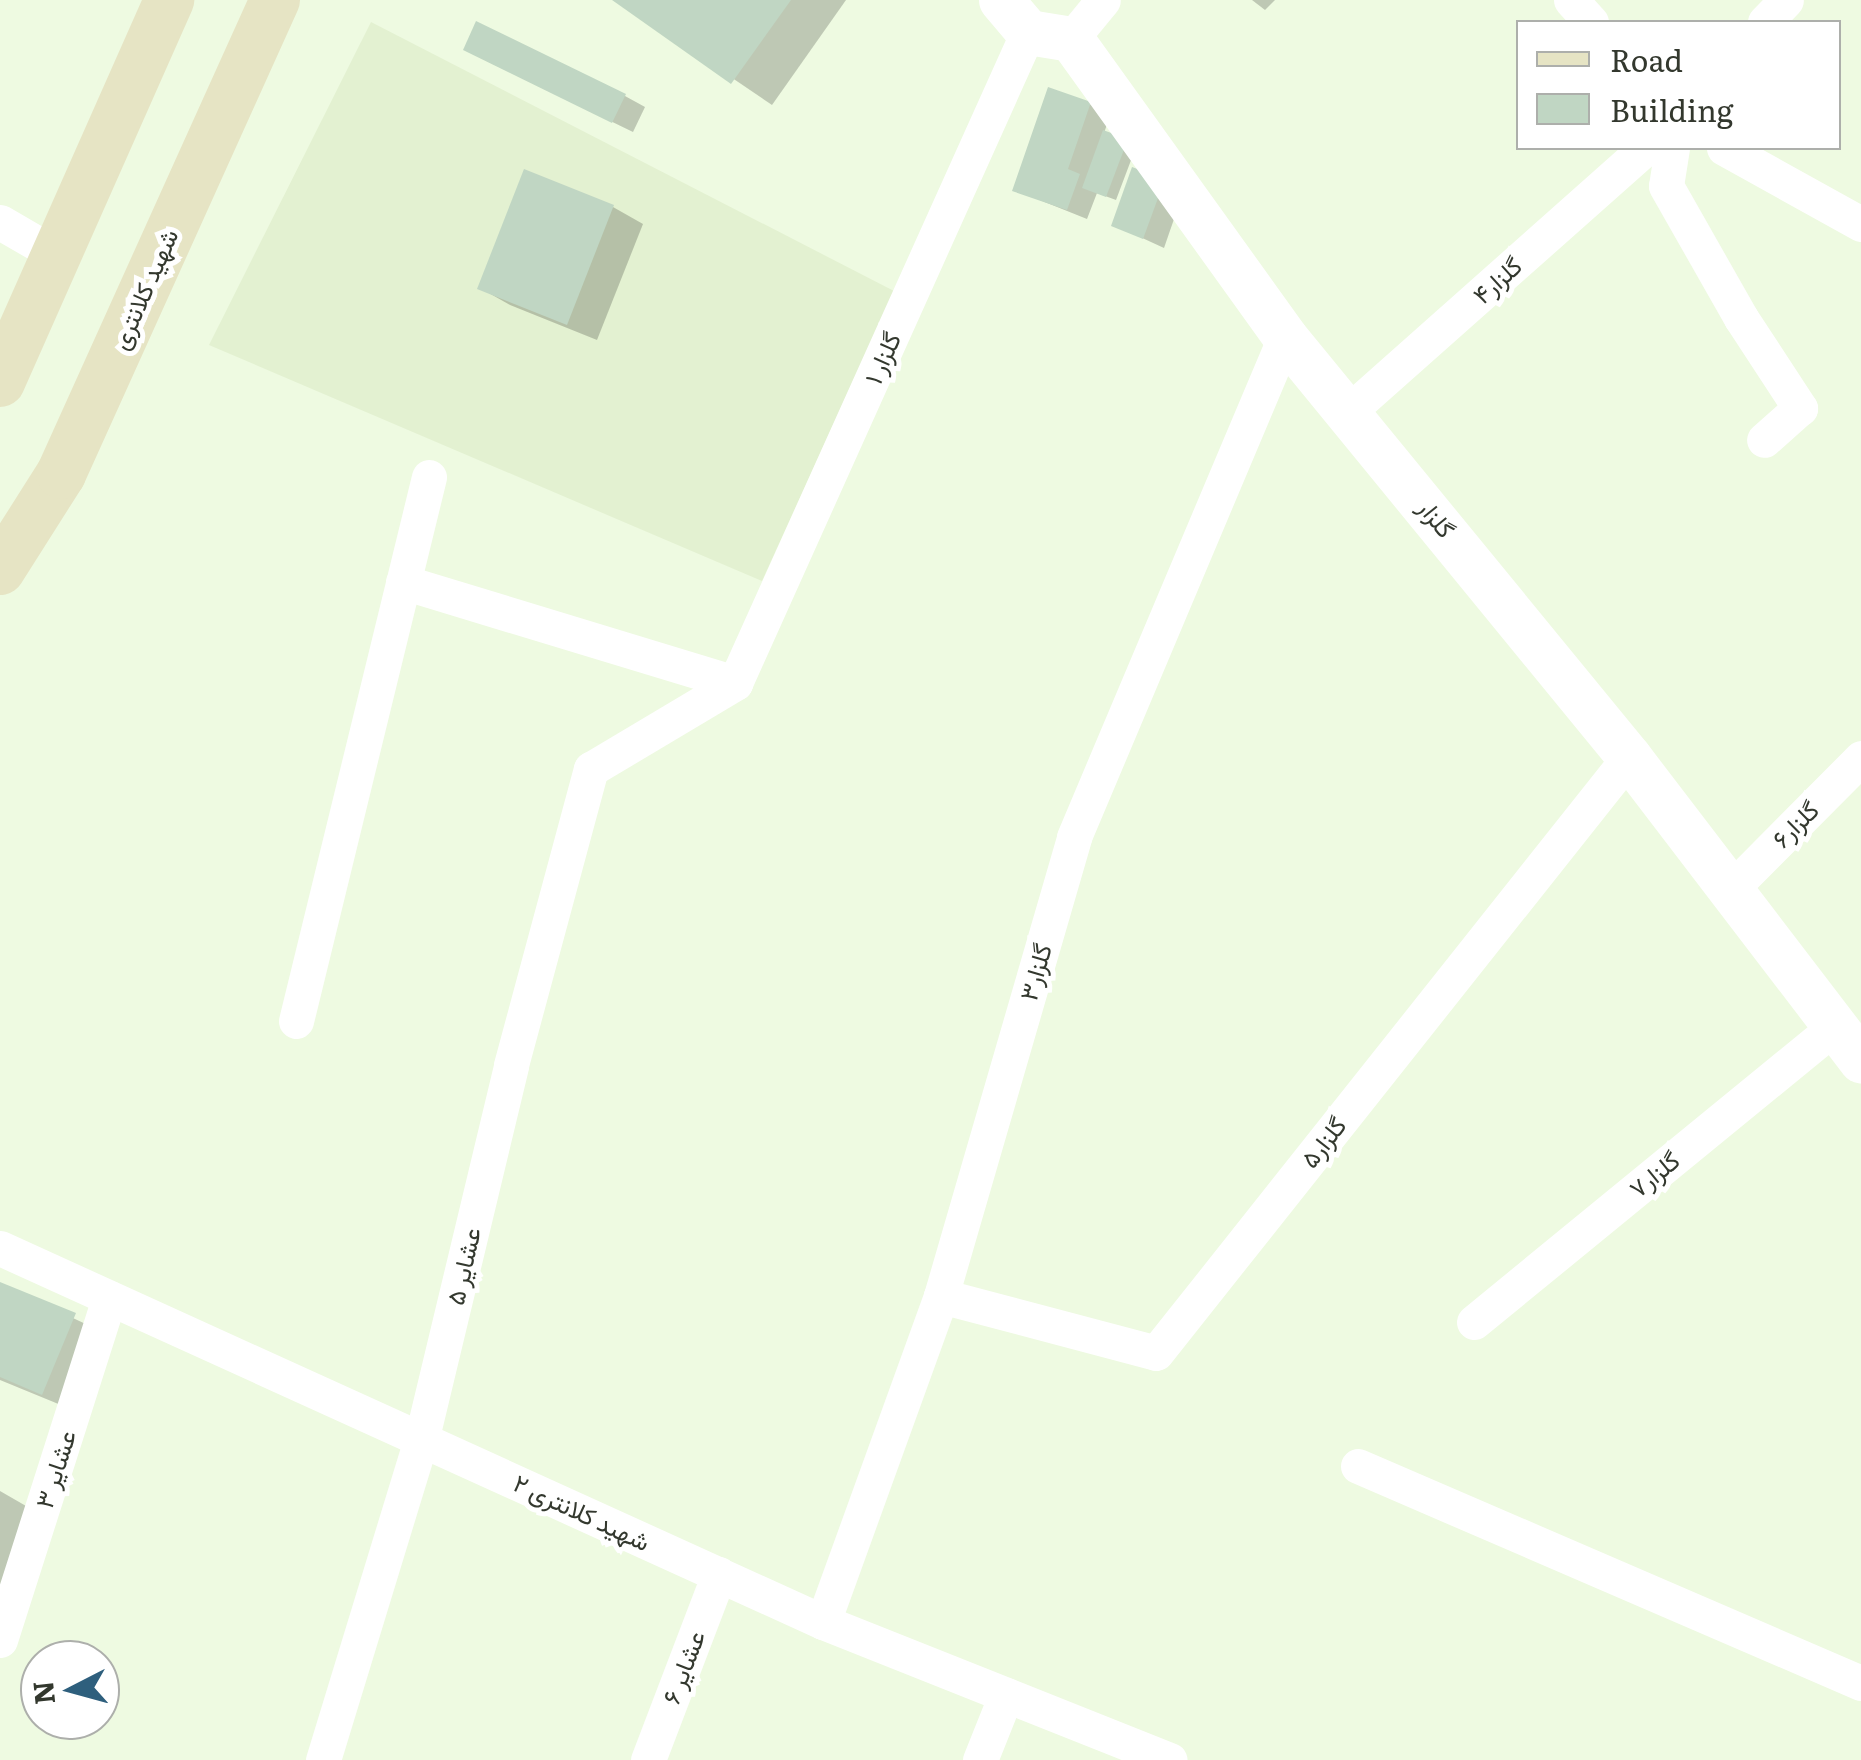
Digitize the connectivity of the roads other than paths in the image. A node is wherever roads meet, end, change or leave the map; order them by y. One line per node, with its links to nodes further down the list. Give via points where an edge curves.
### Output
1 (170, 0): 14 (main road)
2 (275, 0): 20 (main road, شهید کلانتری, via 61,474)
3 (1104, 0): 8 (street, گلزار ۱)
4 (1571, 0): 6 (street)
5 (1786, 0): 7 (street)
6 (1588, 20)
7 (1767, 20)
8 (1033, 24): 15 (street, گلزار); 22 (street, گلزار ۱)
9 (1643, 150): 17 (street, گلزار۴)
10 (1672, 150): 18 (street, via 1666,186 1800,408)
11 (1728, 150): 13 (street)
12 (0, 222): 14 (street)
13 (1861, 224)
14 (56, 255): 16 (main road)
15 (1285, 337): 17 (street, گلزار); 29 (street, گلزار۳, via 1074,838)
16 (0, 382)
17 (1348, 412): 23 (street, گلزار)
18 (1764, 440)
19 (429, 477): 21 (street)
20 (0, 570)
21 (404, 582): 22 (street); 26 (street)
22 (735, 683): 32 (street, عشایر ۵, via 591,770 511,1065)
23 (1629, 757): 25 (street, گلزار); 29 (street, گلزار۵, via 1156,1353)
24 (1861, 758): 25 (street, گلزار۶)
25 (1730, 890): 27 (street, گلزار)
26 (296, 1021)
27 (1848, 1043): 31 (street, گلزار۷)
28 (0, 1248): 30 (street, شهید کلانتری ۲)
29 (941, 1296): 35 (street, گلزار۳)
30 (109, 1298): 32 (street, شهید کلانتری ۲); 36 (street, عشایر ۳)
31 (1474, 1322)
32 (422, 1438): 34 (street, شهید کلانتری ۲); 39 (street, عشایر ۵)
33 (1358, 1466): 37 (street)
34 (719, 1574): 35 (street, شهید کلانتری ۲); 40 (street, عشایر ۶)
35 (823, 1622): 38 (street, شهید کلانتری ۲)
36 (0, 1640)
37 (1861, 1683)
38 (1006, 1695): 41 (street); 42 (street, شهید کلانتری ۲)
39 (323, 1760)
40 (648, 1760)
41 (980, 1760)
42 (1170, 1760)

